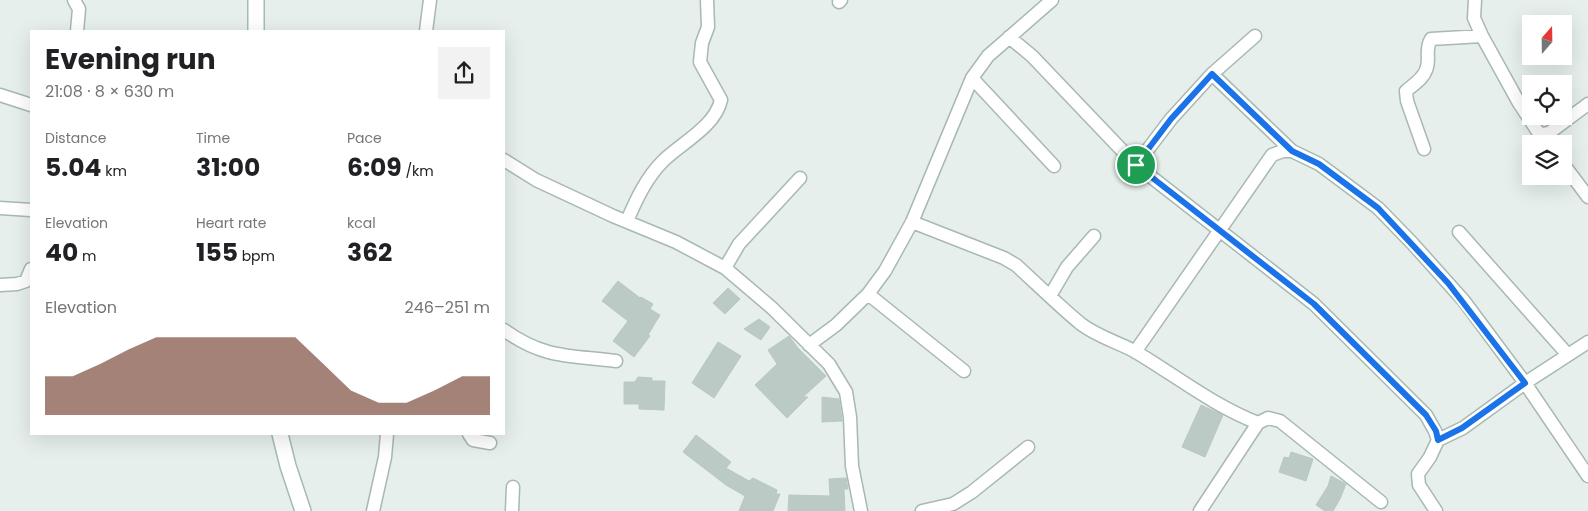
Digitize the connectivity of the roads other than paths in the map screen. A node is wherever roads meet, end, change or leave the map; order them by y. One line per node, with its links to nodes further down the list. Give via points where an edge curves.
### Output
1 (74, 0): 7 (street, via 79,9)
2 (256, 0): 8 (main road)
3 (430, 0): 9 (street)
4 (707, 0): 30 (street, via 708,27 700,62 721,100 720,107 709,122 662,162 641,190)
5 (1052, 0): 12 (street)
6 (1475, 0): 11 (street, via 1474,18)
7 (78, 30)
8 (256, 30)
9 (426, 30)
10 (1255, 36): 13 (street)
11 (1482, 36): 18 (street, via 1518,103); 20 (street, via 1432,39 1427,46 1427,69 1422,78 1406,91)
12 (1010, 37): 14 (street, via 988,56); 23 (street)
13 (1212, 74): 21 (street); 23 (street, via 1171,119)
14 (972, 78): 24 (street); 31 (street)
15 (0, 95): 17 (street)
16 (1588, 104): 18 (street, via 1550,134)
17 (30, 105)
18 (1538, 132): 19 (street)
19 (1540, 135)
20 (1424, 149)
21 (1292, 151): 32 (street, via 1272,155); 47 (street, via 1319,164 1378,208 1448,283)
22 (505, 161): 30 (street, via 536,180)
23 (1136, 165): 32 (street)
24 (1054, 166)
25 (1572, 176): 27 (street)
26 (800, 178): 35 (street, via 739,244)
27 (1588, 197)
28 (0, 208): 29 (street)
29 (30, 210)
30 (626, 221): 35 (street, via 676,242)
31 (912, 222): 38 (street, via 885,271); 39 (street, via 1004,258)
32 (1220, 230): 43 (street); 52 (street, via 1314,304 1426,415)
33 (1459, 232): 44 (street)
34 (1094, 236): 39 (street, via 1067,267)
35 (724, 268): 42 (street, via 772,308)
36 (30, 278): 37 (street, via 17,284)
37 (0, 285)
38 (868, 294): 42 (street, via 836,325); 46 (street)
39 (1050, 296): 43 (street, via 1082,325)
40 (505, 331): 45 (street, via 522,343 546,352)
41 (1588, 342): 44 (street)
42 (809, 345): 61 (street, via 829,364 846,392 852,466)
43 (1135, 352): 48 (street, via 1243,418)
44 (1568, 355): 47 (street)
45 (616, 361)
46 (964, 371)
47 (1525, 383): 52 (street, via 1462,428); 55 (street)
48 (1258, 423): 57 (street, via 1268,418 1280,421); 63 (street)
49 (280, 435): 58 (main road)
50 (387, 435): 59 (street)
51 (470, 435): 53 (street, via 473,440)
52 (1438, 440): 64 (street, via 1418,474 1419,485)
53 (490, 443)
54 (1028, 447): 62 (street, via 953,504)
55 (1588, 476)
56 (513, 487): 60 (street)
57 (1381, 502)
58 (303, 511)
59 (373, 511)
60 (512, 511)
61 (861, 511)
62 (922, 511)
63 (1200, 511)
64 (1436, 511)

